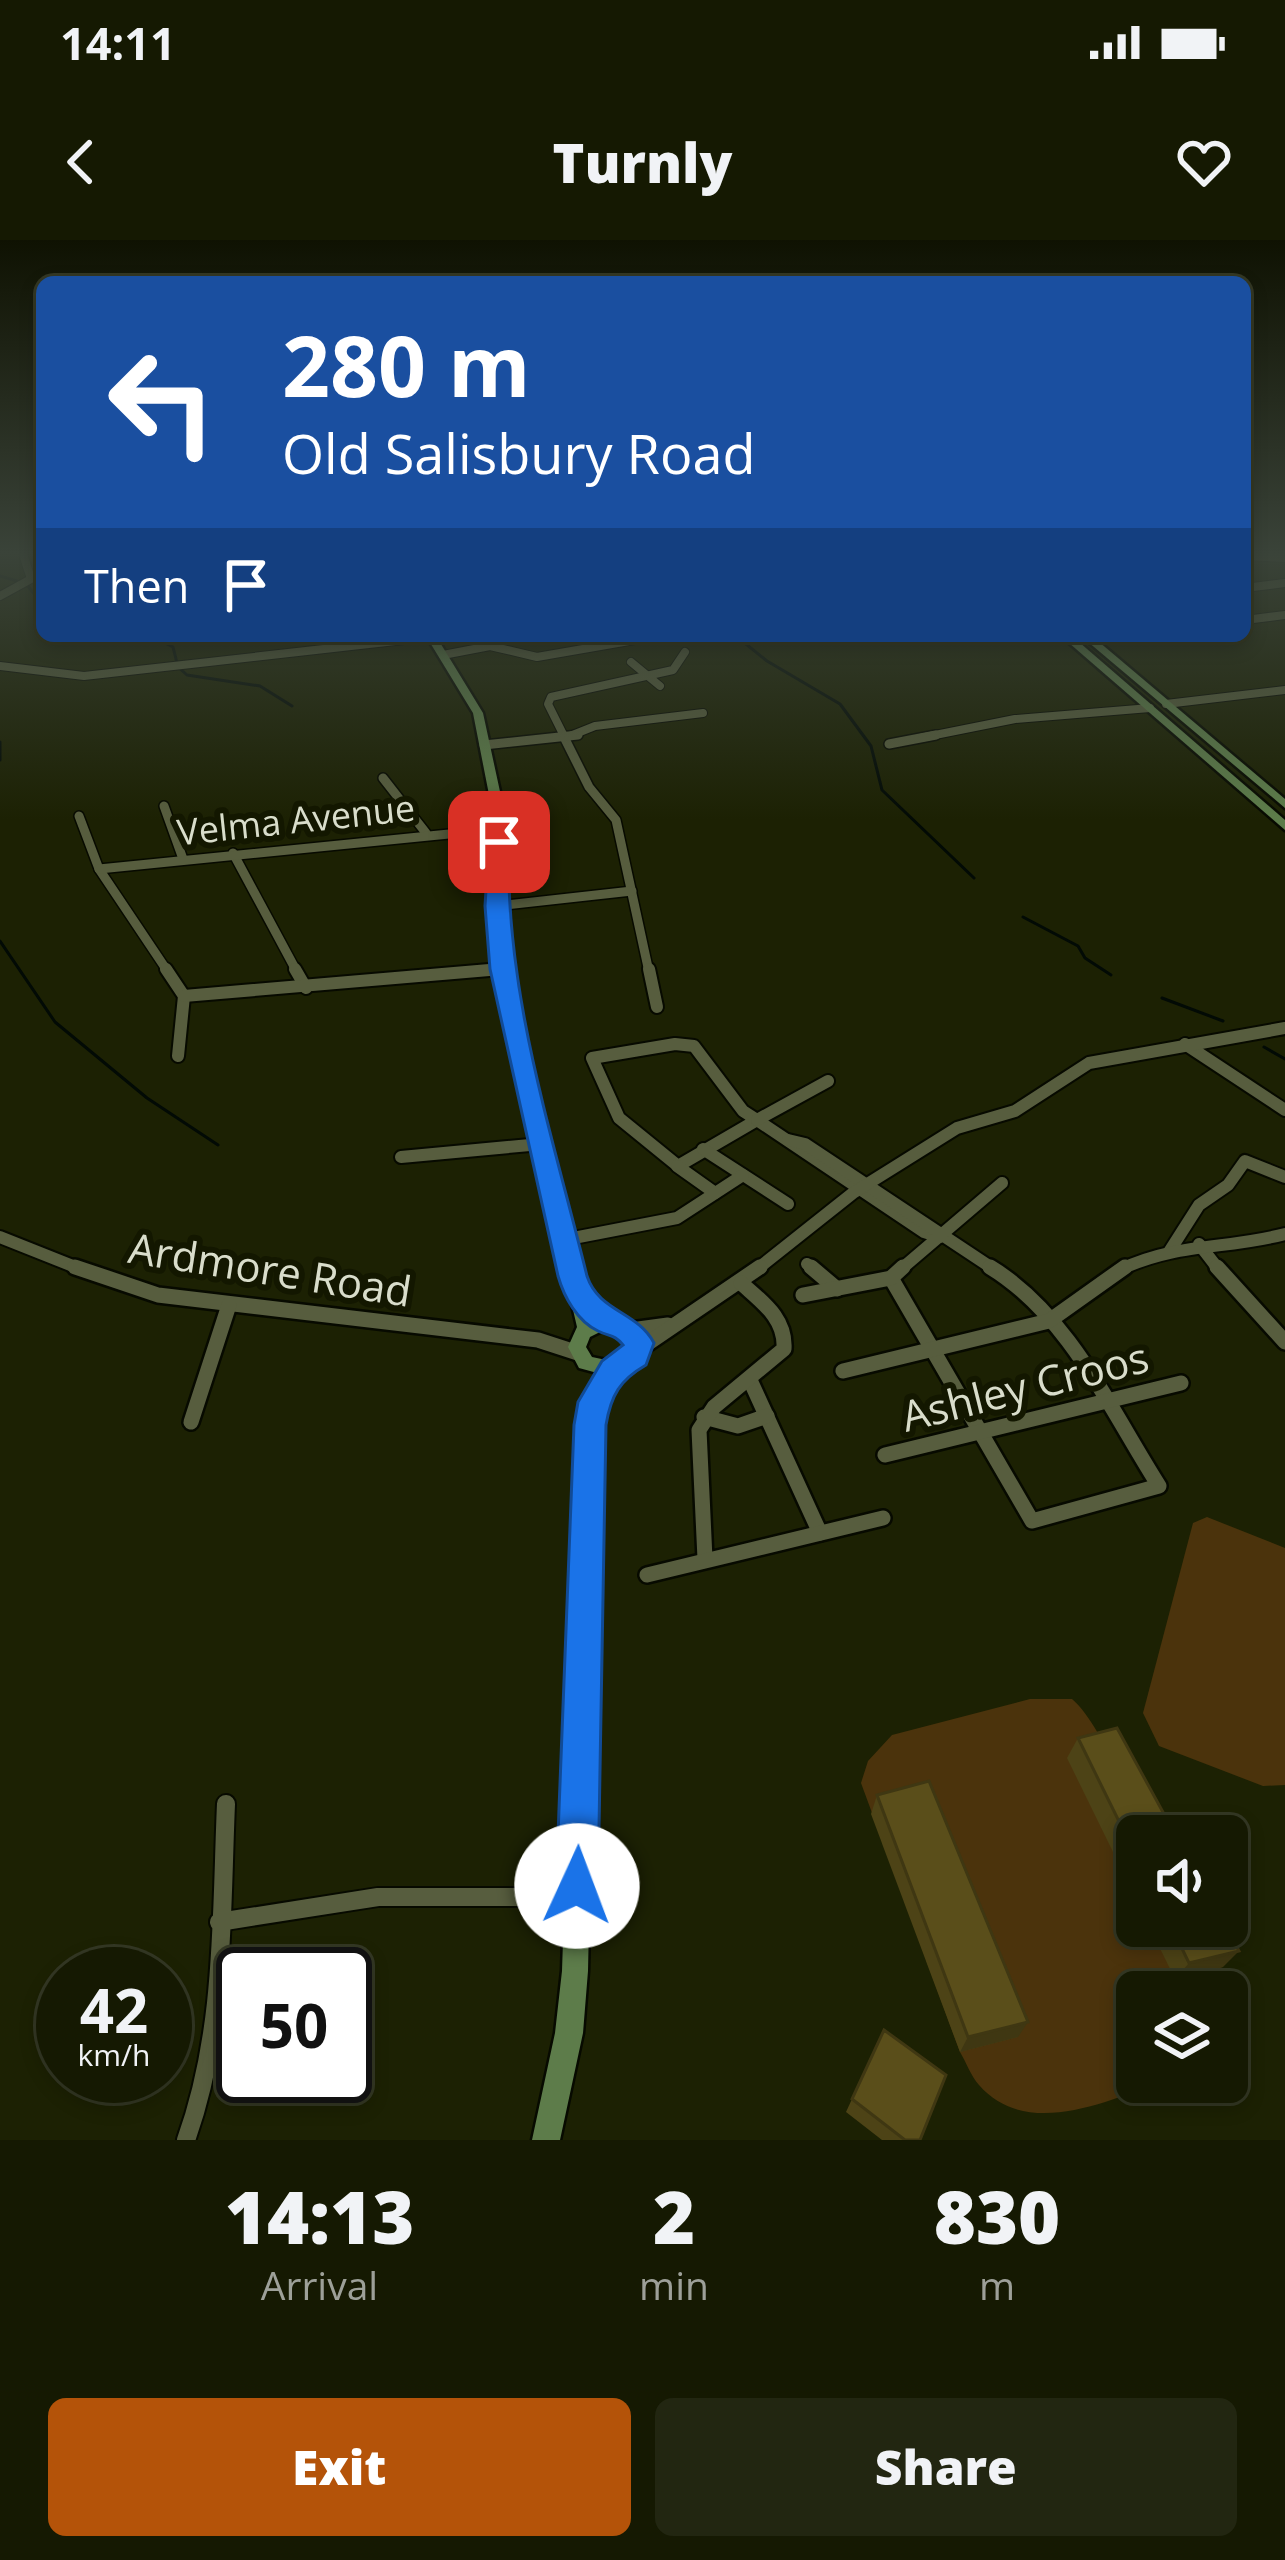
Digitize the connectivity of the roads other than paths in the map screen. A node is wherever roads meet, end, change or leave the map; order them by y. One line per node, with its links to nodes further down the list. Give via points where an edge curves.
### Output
1 (381, 643): 11 (street, via 84,676)
2 (435, 643): 9 (main road)
3 (489, 643): 7 (street)
4 (620, 643): 7 (street, via 538,657)
5 (1074, 643): 12 (main road)
6 (1094, 643): 18 (main road)
7 (490, 646): 9 (street)
8 (685, 652): 13 (street, via 678,667)
9 (443, 655): 23 (main road, via 473,698)
10 (631, 662): 13 (street)
11 (0, 666)
12 (1102, 667): 18 (main road, via 1154,704); 19 (main road)
13 (651, 675): 14 (street); 15 (street)
14 (604, 683): 17 (street); 21 (street, via 550,697)
15 (660, 686)
16 (1285, 691): 18 (street)
17 (612, 693)
18 (1166, 704): 24 (main road)
19 (1150, 708): 22 (street, via 1015,718); 24 (main road); 29 (main road)
20 (703, 713): 21 (street, via 595,726)
21 (564, 739): 23 (street); 35 (street, via 616,820)
22 (889, 744)
23 (484, 746): 30 (main road)
24 (1238, 765): 26 (main road)
25 (383, 778): 31 (street)
26 (1285, 805)
27 (164, 806): 33 (street)
28 (79, 816): 34 (street)
29 (1285, 826)
30 (499, 829): 31 (street, Velma Avenue); 36 (main road)
31 (426, 833): 32 (street, Velma Avenue)
32 (233, 853): 33 (street, Velma Avenue); 38 (street)
33 (183, 859): 34 (street, Velma Avenue)
34 (99, 869): 39 (street)
35 (632, 891): 36 (street); 40 (street)
36 (496, 906): 37 (main road)
37 (501, 969): 38 (street); 47 (main road)
38 (306, 988): 39 (street)
39 (184, 996): 43 (street)
40 (657, 1007)
41 (1285, 1028): 42 (street)
42 (1185, 1044): 45 (street); 54 (street, via 1089,1063 1032,1102 944,1135)
43 (178, 1056)
44 (828, 1082): 46 (street)
45 (1285, 1109)
46 (760, 1121): 48 (street); 50 (street, via 730,1098 692,1045 592,1058 619,1118); 54 (street)
47 (541, 1144): 49 (street); 59 (main road)
48 (703, 1149): 50 (street); 51 (street)
49 (401, 1157)
50 (677, 1166): 55 (street)
51 (743, 1175): 55 (street); 56 (street)
52 (1285, 1177): 62 (street, via 1246,1162 1199,1205)
53 (1003, 1183): 58 (street)
54 (863, 1187): 58 (street); 65 (street)
55 (715, 1193): 59 (street, via 677,1218)
56 (788, 1204)
57 (0, 1237): 68 (street, Ardmore Road, via 110,1281)
58 (942, 1238): 64 (street); 69 (street, via 1020,1288)
59 (563, 1240): 72 (main road)
60 (1282, 1240): 61 (street)
61 (1199, 1244): 62 (street); 73 (street)
62 (1168, 1252): 69 (street, via 1124,1266)
63 (807, 1264): 66 (street)
64 (891, 1278): 66 (street); 75 (street)
65 (741, 1283): 70 (street); 78 (street, via 782,1318 787,1339 779,1359)
66 (836, 1288): 67 (street)
67 (803, 1295)
68 (229, 1305): 72 (street, Ardmore Road); 84 (street)
69 (1049, 1321): 75 (street); 81 (street)
70 (675, 1324): 71 (street); 74 (street)
71 (632, 1330): 72 (main road); 74 (main road)
72 (587, 1340): 76 (main road); 80 (main road)
73 (1285, 1342)
74 (638, 1350): 76 (main road)
75 (932, 1350): 77 (street); 85 (street)
76 (613, 1369): 80 (main road)
77 (843, 1371)
78 (750, 1380): 82 (street); 83 (street)
79 (1181, 1383): 81 (street, Ashley Croos)
80 (594, 1402): 92 (main road)
81 (1103, 1402): 85 (street, Ashley Croos); 85 (street, via 1159,1486 1032,1521)
82 (767, 1416): 83 (street, via 738,1426); 88 (street)
83 (704, 1418): 89 (street)
84 (191, 1422)
85 (980, 1433): 86 (street, Ashley Croos)
86 (885, 1456)
87 (883, 1518): 88 (street)
88 (820, 1533): 89 (street)
89 (705, 1559): 90 (street)
90 (647, 1576)
91 (226, 1804): 93 (street)
92 (577, 1897): 93 (street, via 378,1897); 95 (main road, via 569,2033)
93 (219, 1922): 94 (street, via 204,2086)
94 (186, 2140)
95 (546, 2140)

